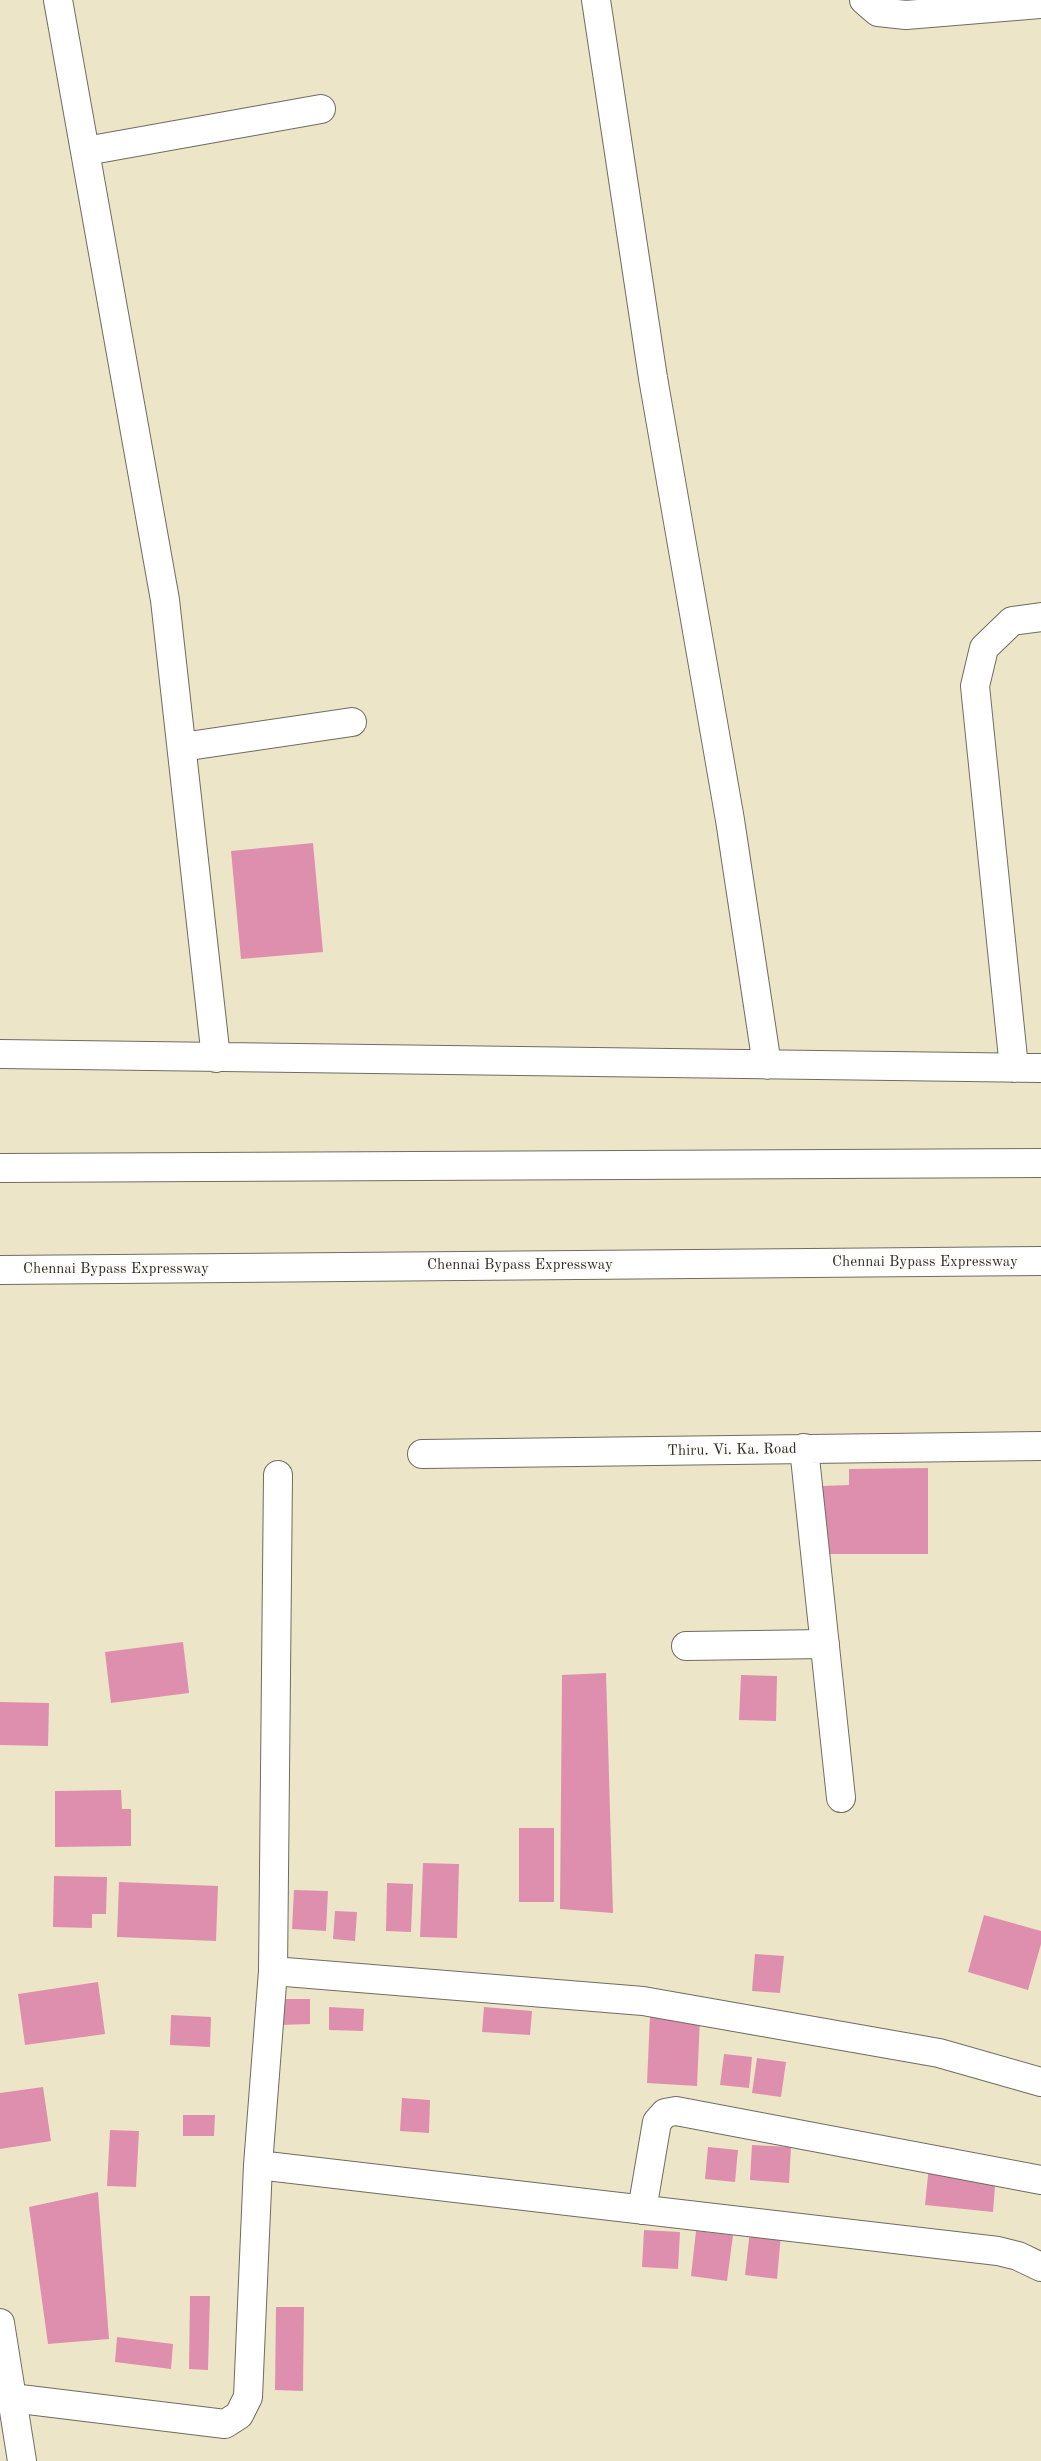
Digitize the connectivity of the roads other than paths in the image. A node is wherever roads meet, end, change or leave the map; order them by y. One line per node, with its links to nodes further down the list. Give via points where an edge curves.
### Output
1 (58, 0): 6 (main road)
2 (596, 0): 12 (main road, via 653,378 730,820)
3 (864, 0): 4 (main road, via 878,12 906,15)
4 (1041, 4)
5 (321, 109): 6 (main road)
6 (86, 151): 9 (main road, via 165,600)
7 (1041, 618): 13 (main road, via 1012,621 984,648 975,686)
8 (352, 722): 9 (main road)
9 (182, 747): 11 (main road)
10 (0, 1054): 11 (main road)
11 (216, 1058): 12 (main road)
12 (767, 1065): 13 (main road)
13 (1014, 1068): 14 (main road)
14 (1041, 1068)
15 (1041, 1163): 16 (main road)
16 (0, 1168)
17 (1041, 1261): 18 (main road, Chennai Bypass Expressway)
18 (0, 1270)
19 (1041, 1446): 20 (main road, Thiru. Vi. Ka. Road)
20 (804, 1448): 21 (main road, Thiru. Vi. Ka. Road); 23 (main road)
21 (422, 1454)
22 (278, 1475): 26 (main road)
23 (825, 1644): 24 (main road); 25 (main road)
24 (686, 1646)
25 (841, 1798)
26 (273, 1971): 27 (main road, via 643,2002 939,2053); 28 (main road)
27 (1041, 2082)
28 (258, 2165): 30 (main road); 33 (main road, via 248,2397 239,2415 224,2424)
29 (1041, 2180): 30 (main road, via 676,2111 665,2113 657,2122)
30 (642, 2210): 31 (main road, via 998,2251)
31 (1040, 2259)
32 (0, 2323): 33 (main road)
33 (12, 2398): 34 (main road)
34 (22, 2461)

